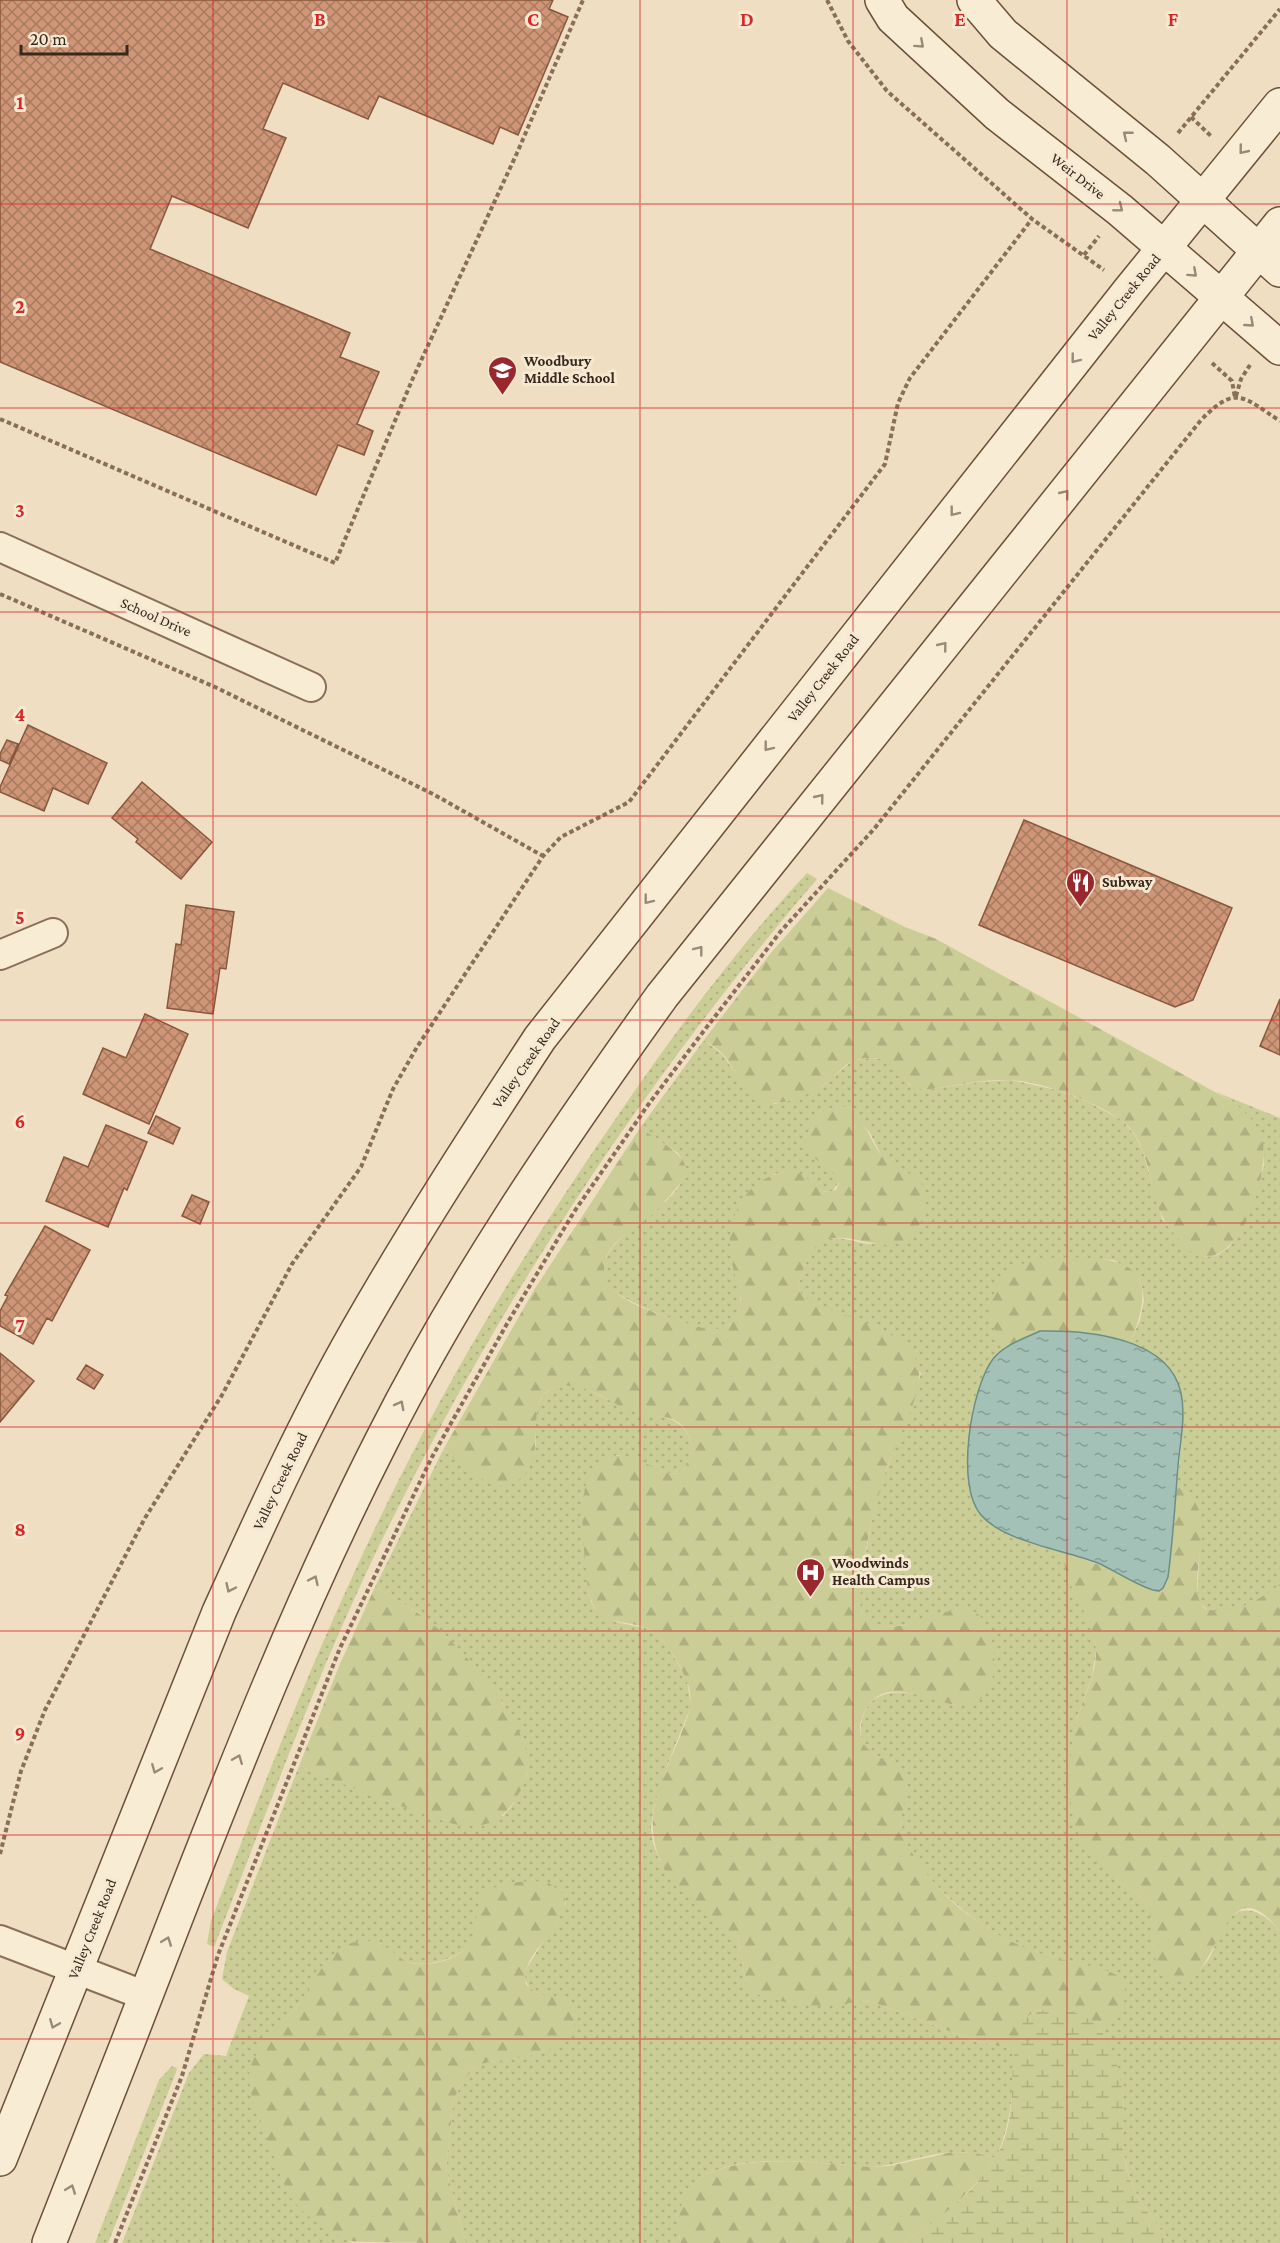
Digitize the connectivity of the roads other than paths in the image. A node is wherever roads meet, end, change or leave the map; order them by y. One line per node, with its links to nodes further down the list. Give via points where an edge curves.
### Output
1 (882, 0): 6 (main road, Weir Drive, one-way to 6, via 893,18 997,114)
2 (974, 0): 4 (main road, one-way to 2, via 1004,34)
3 (1280, 105): 4 (main road, Valley Creek Road, one-way to 4)
4 (1202, 201): 6 (main road, Valley Creek Road); 7 (main road)
5 (1280, 224): 7 (main road)
6 (1164, 248): 8 (main road, Weir Drive, one-way to 8); 15 (main road, Valley Creek Road, one-way to 15, via 540,1038 458,1162 357,1332 290,1458 219,1612)
7 (1269, 261): 8 (main road)
8 (1221, 298): 9 (main road, Weir Drive, one-way to 9); 16 (main road, one-way to 8, via 313,1581 383,1437 481,1263 568,1129 662,996)
9 (1280, 348)
10 (0, 547): 11 (street, School Drive)
11 (311, 687)
12 (53, 933): 13 (street)
13 (0, 955)
14 (0, 1940): 15 (street)
15 (76, 1969): 16 (street); 17 (main road, Valley Creek Road, one-way to 17)
16 (146, 1996): 18 (main road, one-way to 16)
17 (0, 2159)
18 (49, 2243)

